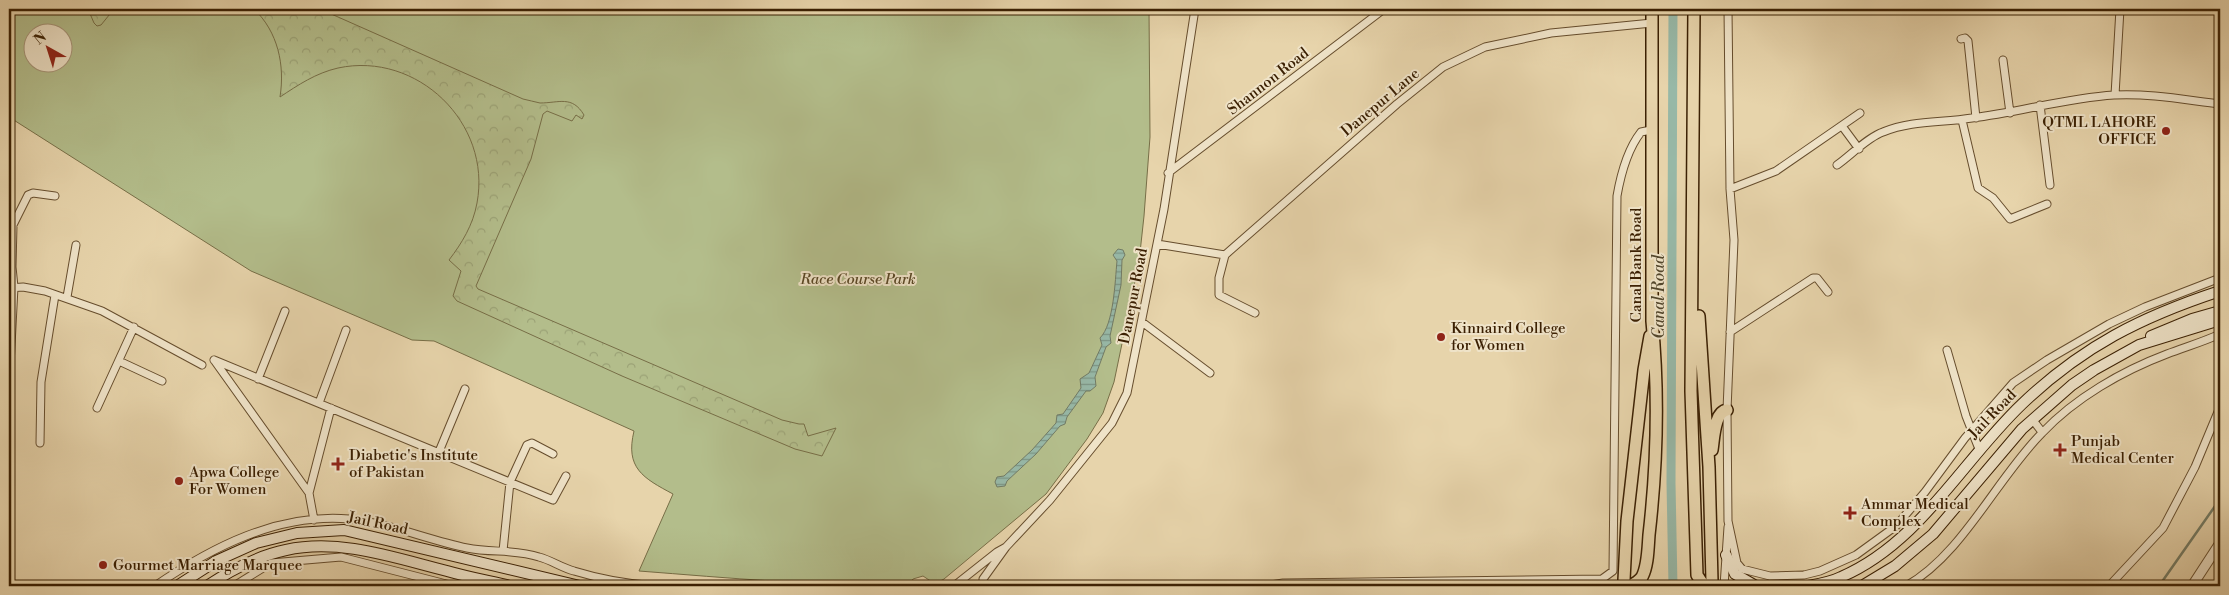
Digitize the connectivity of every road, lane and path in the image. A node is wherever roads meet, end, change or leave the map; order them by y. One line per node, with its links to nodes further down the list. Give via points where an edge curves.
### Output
1 (1195, 9): 21 (street, Danepur Road)
2 (1384, 9): 21 (street, Shannon Road)
3 (1652, 9): 7 (highway, Canal Bank Road)
4 (1694, 9): 29 (highway)
5 (1728, 9): 23 (street)
6 (2120, 9): 10 (street)
7 (1652, 23): 18 (highway, Canal Bank Road); 28 (street, Danepur Lane, via 1551,33 1485,47 1443,67)
8 (1961, 39): 15 (street, via 1968,41)
9 (2003, 60): 14 (street)
10 (2115, 95): 11 (street); 12 (street)
11 (2220, 104)
12 (2040, 105): 14 (street); 22 (street)
13 (1860, 113): 17 (street)
14 (2010, 113): 15 (street)
15 (1976, 118): 16 (street)
16 (1962, 120): 19 (street, via 1911,123 1880,132); 25 (street, via 1978,188 1993,198 2010,219)
17 (1842, 126): 19 (street); 23 (street, via 1776,171)
18 (1651, 130): 40 (highway, Canal Bank Road); 94 (street, via 1641,132 1631,148 1618,196 1613,571 1602,579)
19 (1859, 148): 20 (street)
20 (1837, 165)
21 (1168, 173): 26 (street, Danepur Road)
22 (2050, 184)
23 (1730, 189): 44 (street, via 1734,240)
24 (55, 196): 31 (street, via 28,195 16,216)
25 (2048, 204)
26 (1157, 244): 28 (street); 41 (street, Danepur Road)
27 (76, 245): 35 (street)
28 (1224, 255): 38 (street, via 1219,295)
29 (1693, 259): 67 (highway); 81 (highway, via 1692,411 1697,575)
30 (2220, 278): 61 (street, via 2109,324 2047,360 2012,383)
31 (11, 287): 34 (street, via 33,288); 53 (street)
32 (1828, 292): 44 (street, via 1814,278)
33 (2217, 292): 64 (main road, Jail Road, via 2152,315 2089,350 2043,385)
34 (54, 294): 35 (street); 63 (street, via 41,382)
35 (67, 297): 42 (street)
36 (285, 311): 51 (street)
37 (2220, 311): 46 (main road, via 2171,327)
38 (1255, 313)
39 (2220, 320): 46 (main road)
40 (1652, 321): 80 (highway, Canal Bank Road, via 1627,521); 80 (highway, via 1656,363 1653,504 1644,572 1640,580)
41 (1142, 322): 50 (street); 74 (street, Danepur Road, via 1127,393 1112,423 1050,500)
42 (134, 327): 48 (street); 49 (street)
43 (346, 330): 55 (street)
44 (1730, 332): 59 (street)
45 (2220, 334): 62 (street, via 2119,375)
46 (2139, 344): 60 (main road, via 2094,370)
47 (1947, 350): 61 (street)
48 (119, 361): 52 (street); 57 (street)
49 (202, 365)
50 (1210, 373)
51 (258, 379): 55 (street); 70 (street, via 214,360)
52 (162, 381)
53 (9, 385)
54 (465, 389): 65 (street)
55 (319, 403): 58 (street)
56 (2220, 407): 101 (street, via 2195,467 2163,528)
57 (97, 408)
58 (331, 408): 65 (street); 70 (street)
59 (1727, 410): 67 (highway, via 1718,415); 72 (street)
60 (2032, 419): 62 (street); 99 (main road, via 1933,534 1895,566)
61 (1971, 430): 64 (street); 72 (street, via 1896,526 1856,554 1820,571 1770,576 1742,569 1737,563)
62 (2042, 432): 100 (street, via 1949,550 1930,570)
63 (40, 444)
64 (1979, 449): 79 (main road, Jail Road, via 1911,529 1877,557)
65 (438, 454): 69 (street)
66 (553, 454): 69 (street, via 529,443)
67 (1709, 467): 81 (highway)
68 (566, 476): 69 (street, via 553,500)
69 (510, 482): 76 (street)
70 (308, 493): 71 (street)
71 (314, 520): 75 (street, via 349,520 468,548); 82 (street, via 248,534 217,548)
72 (1728, 521): 77 (street)
73 (2220, 542): 102 (street)
74 (1006, 547): 92 (street, Danepur Road); 93 (street, Danepur Road, via 983,579)
75 (494, 550): 76 (street); 78 (street)
76 (503, 551): 89 (street, via 539,557 572,571 629,584)
77 (1726, 555): 95 (street); 96 (main road, via 1735,574)
78 (491, 566): 83 (main road, Jail Road, via 344,530 313,531 278,537 235,552); 88 (main road, Jail Road)
79 (1839, 578): 97 (main road, Jail Road); 98 (main road)
80 (1627, 583)
81 (1708, 584)
82 (155, 586)
83 (177, 586)
84 (207, 586): 87 (main road, Jail Road, via 259,557 320,546 384,554)
85 (234, 586): 86 (street, via 271,563 341,557)
86 (454, 586)
87 (510, 586)
88 (580, 586)
89 (656, 586)
90 (664, 586): 91 (street)
91 (718, 586)
92 (954, 586)
93 (983, 586)
94 (1264, 586)
95 (1724, 586)
96 (1756, 586)
97 (1808, 586)
98 (1826, 586)
99 (1862, 586)
100 (1906, 586)
101 (2109, 586)
102 (2192, 586)

